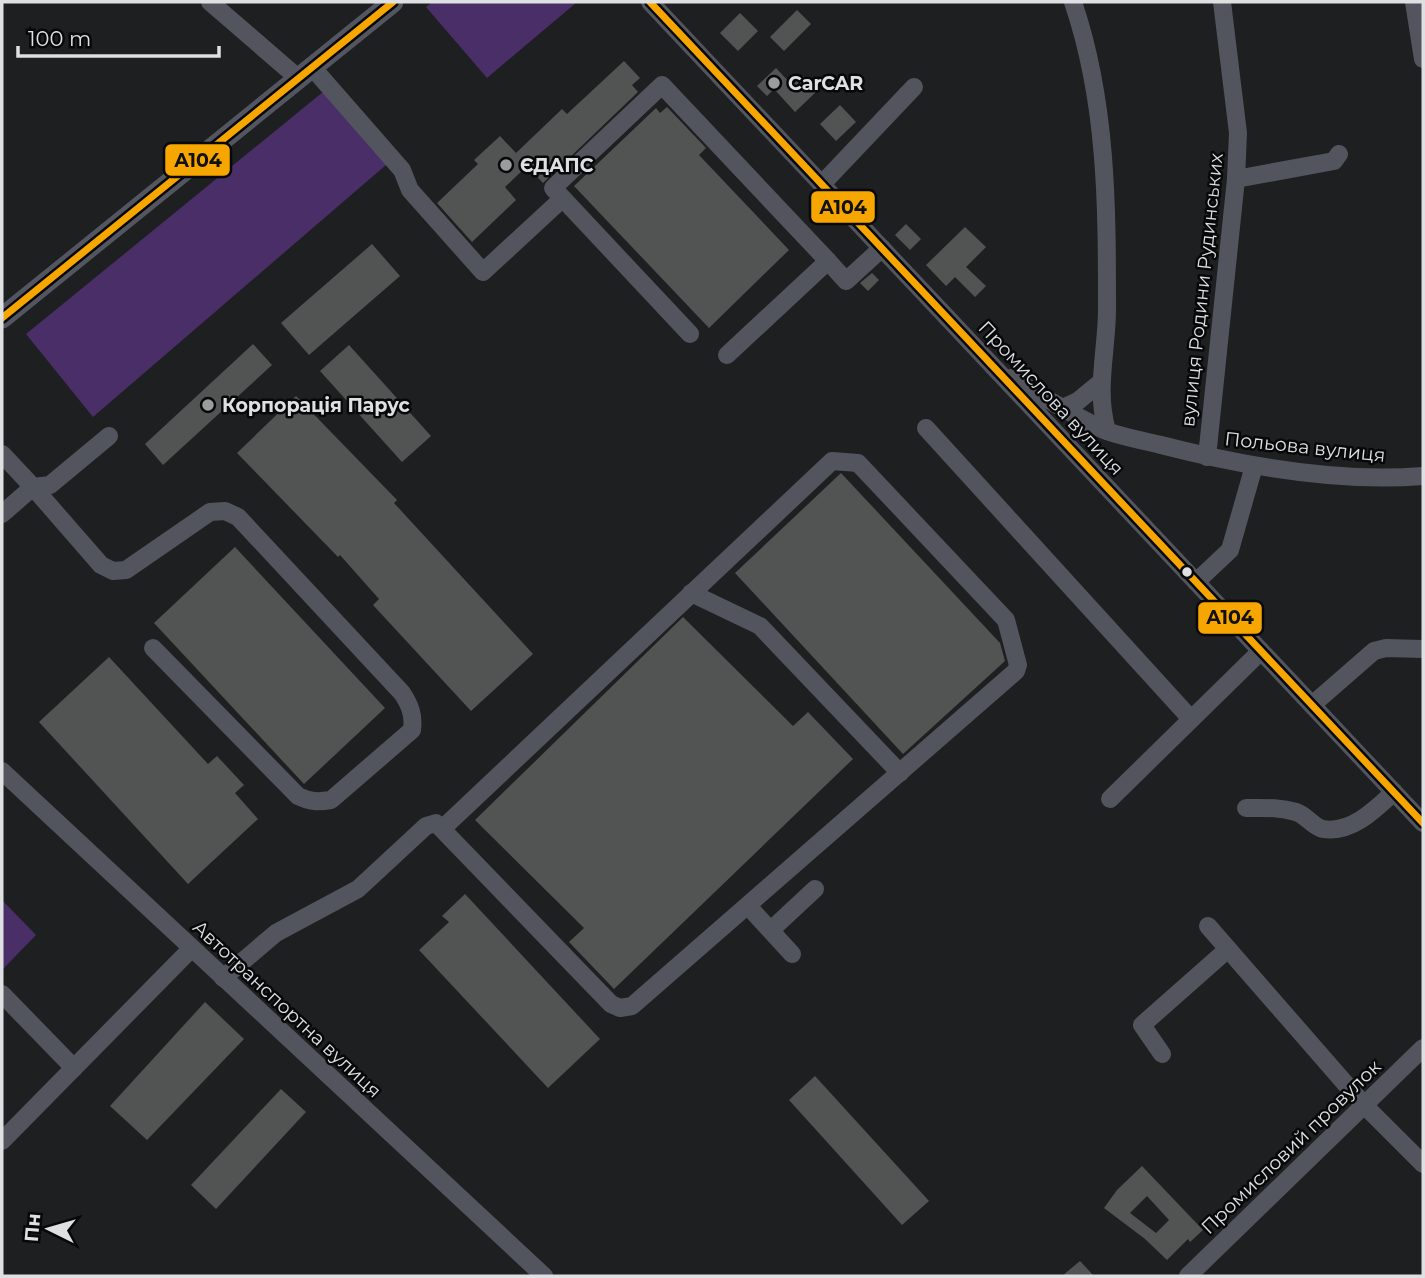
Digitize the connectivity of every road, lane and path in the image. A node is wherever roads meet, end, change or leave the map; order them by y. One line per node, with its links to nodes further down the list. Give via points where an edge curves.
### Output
1 (210, 2): 8 (street)
2 (391, 2): 8 (main road)
3 (650, 2): 12 (street, Промислова вулиця)
4 (1073, 2): 20 (street, via 1096,90 1105,165 1107,316)
5 (1222, 2): 11 (street, вулиця Родини Рудинських, via 1238,133)
6 (1414, 2): 7 (street)
7 (1423, 60)
8 (305, 73): 13 (street, via 402,170 410,190 483,272); 16 (main road)
9 (914, 87): 12 (street)
10 (1339, 154): 11 (street, via 1334,161)
11 (1236, 179): 26 (street, вулиця Родини Рудинських)
12 (822, 184): 14 (street, Промислова вулиця)
13 (562, 199): 15 (street, via 552,188 662,85); 17 (street)
14 (882, 248): 15 (street, via 846,281); 19 (street, Промислова вулиця)
15 (828, 261): 18 (street)
16 (2, 318)
17 (690, 334)
18 (727, 355)
19 (992, 366): 21 (street, Польова вулиця); 31 (street, Промислова вулиця)
20 (1101, 382): 21 (street); 23 (street)
21 (1063, 408): 23 (street, Польова вулиця)
22 (926, 428): 37 (street)
23 (1107, 431): 26 (street, Польова вулиця)
24 (109, 436): 29 (street, via 50,485)
25 (2, 454): 29 (street)
26 (1207, 457): 27 (street, Польова вулиця)
27 (1254, 466): 28 (street, Польова вулиця, via 1388,478); 31 (street, via 1230,550)
28 (1423, 476)
29 (33, 487): 30 (street); 33 (street, via 101,565 113,571 126,570 210,512 225,511 238,517 402,693 410,705 412,730 331,800 307,800)
30 (2, 514)
31 (1196, 582): 35 (street, Промислова вулиця)
32 (691, 593): 39 (street, via 760,626); 39 (street, via 830,462 858,463 1006,620 1018,665); 44 (street)
33 (153, 648)
34 (1423, 649): 36 (street, via 1374,651)
35 (1261, 651): 36 (street, Промислова вулиця); 37 (street)
36 (1312, 705): 40 (street, Промислова вулиця)
37 (1191, 719): 41 (street)
38 (2, 771): 49 (street, Автотранспортна вулиця)
39 (900, 773): 46 (street)
40 (1394, 792): 42 (street, via 1371,814 1342,828 1322,829 1298,813); 43 (street, Промислова вулиця)
41 (1110, 799)
42 (1246, 808)
43 (1423, 822)
44 (443, 828): 46 (street, via 611,1004 620,1008 632,1006); 52 (street, via 436,823 426,826 358,889 276,933)
45 (815, 888): 48 (street)
46 (748, 905): 48 (street)
47 (1208, 926): 50 (street)
48 (771, 930): 51 (street)
49 (191, 949): 52 (street, Автотранспортна вулиця); 56 (street)
50 (1228, 949): 55 (street, via 1142,1026); 57 (street)
51 (792, 954)
52 (223, 978): 60 (street, Автотранспортна вулиця)
53 (2, 995): 56 (street)
54 (1423, 1048): 57 (street, Промисловий провулок)
55 (1162, 1054)
56 (74, 1068): 58 (street)
57 (1364, 1105): 59 (street); 61 (street, Промисловий провулок)
58 (2, 1141)
59 (1423, 1164)
60 (537, 1274)
61 (1188, 1276)

